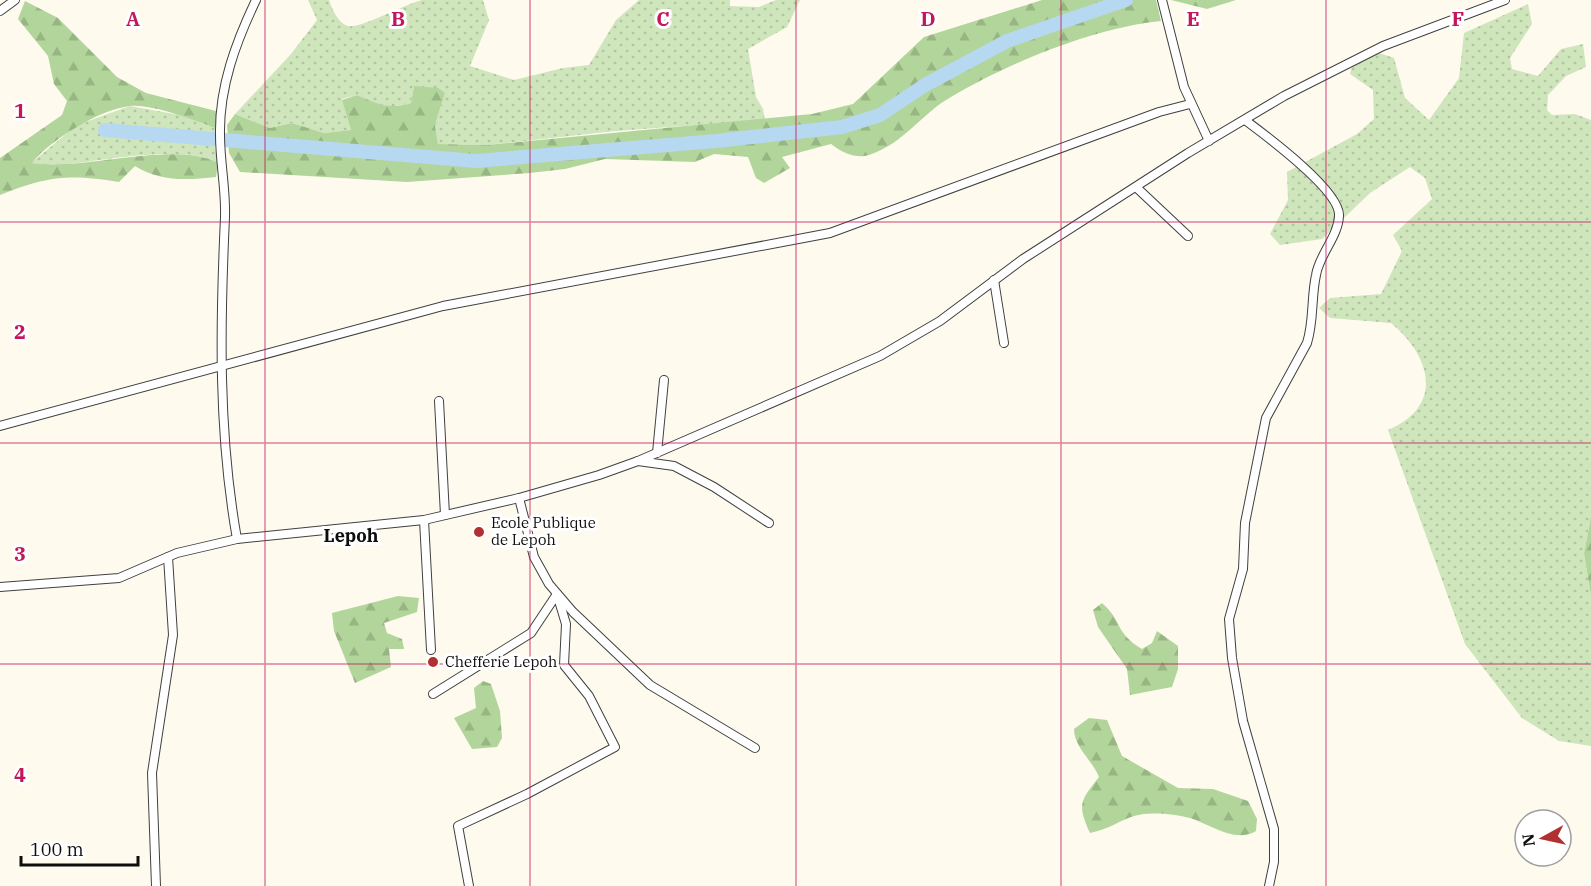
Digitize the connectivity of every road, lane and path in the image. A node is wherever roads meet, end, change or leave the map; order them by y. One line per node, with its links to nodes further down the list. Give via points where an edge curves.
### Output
1 (15, 0): 5 (street)
2 (256, 0): 13 (street, via 232,58 221,108 225,199)
3 (1162, 0): 6 (street)
4 (1505, 0): 7 (street, via 1353,60)
5 (0, 11)
6 (1190, 104): 8 (street); 13 (street, via 1158,112 830,233 442,306)
7 (1245, 120): 8 (street); 32 (street, via 1289,153 1319,183 1335,204 1339,217 1316,275 1307,343 1263,428 1245,523 1243,569 1229,619 1243,721 1274,829)
8 (1209, 141): 9 (street)
9 (1137, 188): 10 (street); 11 (street)
10 (1188, 236)
11 (994, 280): 12 (street); 17 (street, via 940,321 880,356)
12 (1004, 343)
13 (221, 368): 16 (street); 23 (street, via 224,452)
14 (664, 380): 17 (street)
15 (439, 401): 20 (street)
16 (0, 426)
17 (657, 453): 18 (street)
18 (638, 461): 19 (street); 22 (street, via 674,466)
19 (519, 498): 20 (street); 26 (street, via 534,557)
20 (445, 515): 21 (street)
21 (424, 520): 23 (street); 27 (street)
22 (770, 523)
23 (237, 539): 24 (street)
24 (168, 557): 25 (street, via 119,578); 30 (street, via 173,635 152,773)
25 (0, 587)
26 (557, 594): 28 (street, via 531,633); 29 (street, via 650,685); 31 (street, via 566,624 564,665 589,696 615,747 458,826)
27 (431, 650)
28 (433, 694)
29 (755, 748)
30 (156, 886)
31 (469, 886)
32 (1269, 886)

